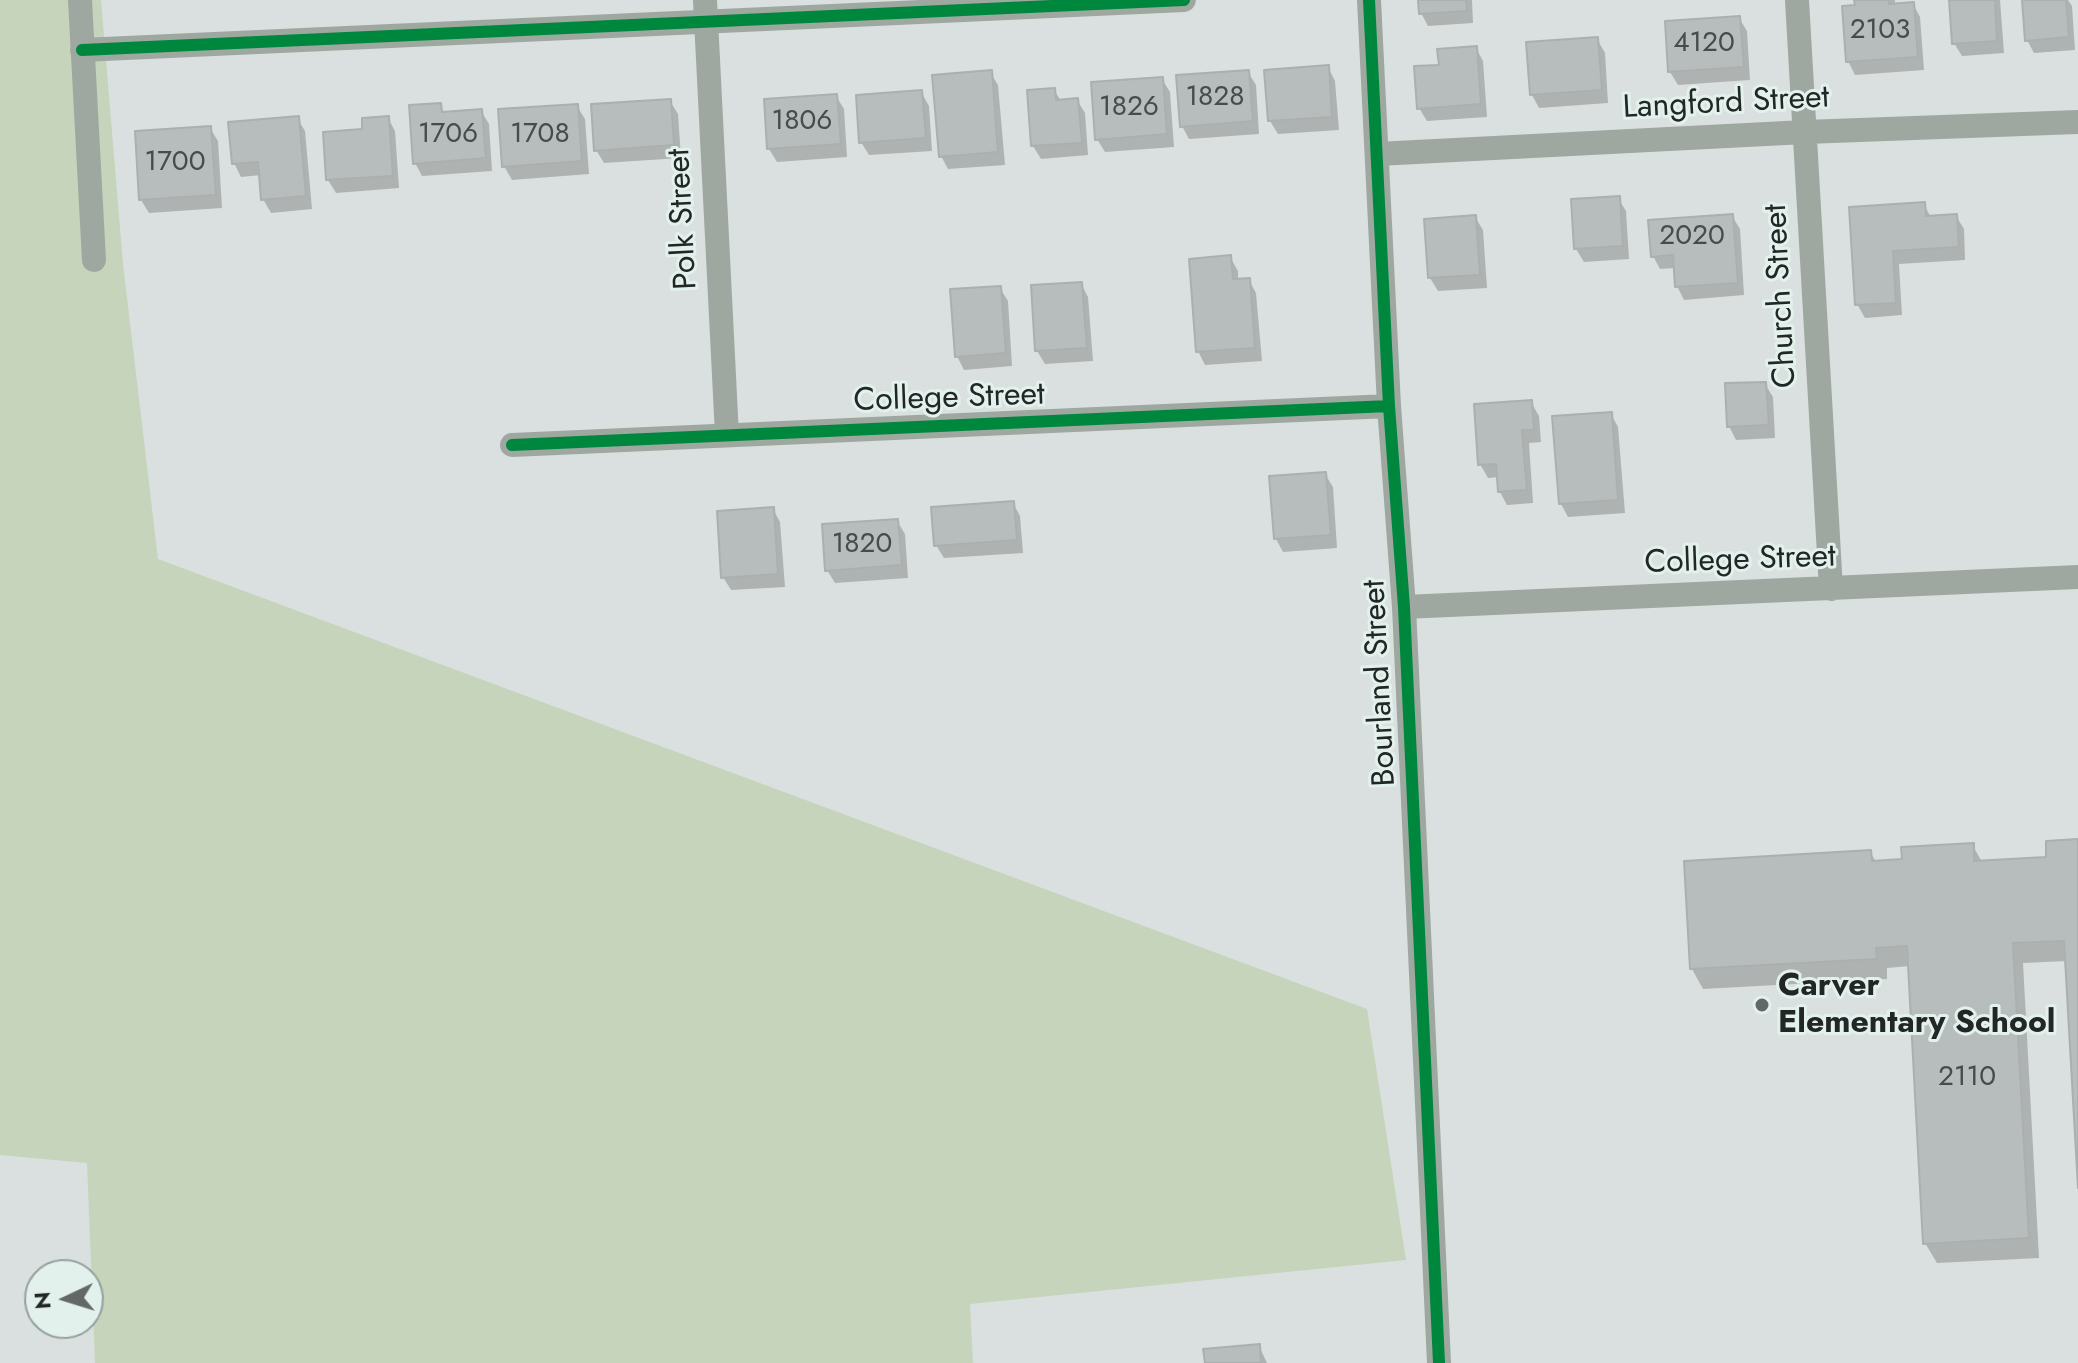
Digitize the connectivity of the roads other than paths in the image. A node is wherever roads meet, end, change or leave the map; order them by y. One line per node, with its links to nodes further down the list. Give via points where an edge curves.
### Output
1 (80, 0): 6 (street)
2 (1184, 0): 5 (street)
3 (1369, 0): 9 (street, Bourland Street)
4 (1797, 0): 8 (street, Church Street)
5 (706, 11): 6 (street); 12 (street, Polk Street)
6 (82, 50): 10 (street)
7 (2078, 122): 8 (street, Langford Street)
8 (1805, 132): 9 (street, Langford Street); 15 (street, Church Street)
9 (1377, 154): 11 (street, Bourland Street)
10 (94, 260)
11 (1389, 406): 12 (street, College Street); 16 (street, Bourland Street)
12 (727, 435): 13 (street, College Street)
13 (512, 445)
14 (2078, 577): 15 (street, College Street)
15 (1831, 589): 16 (street, College Street)
16 (1404, 607): 17 (street, Bourland Street)
17 (1439, 1363)

